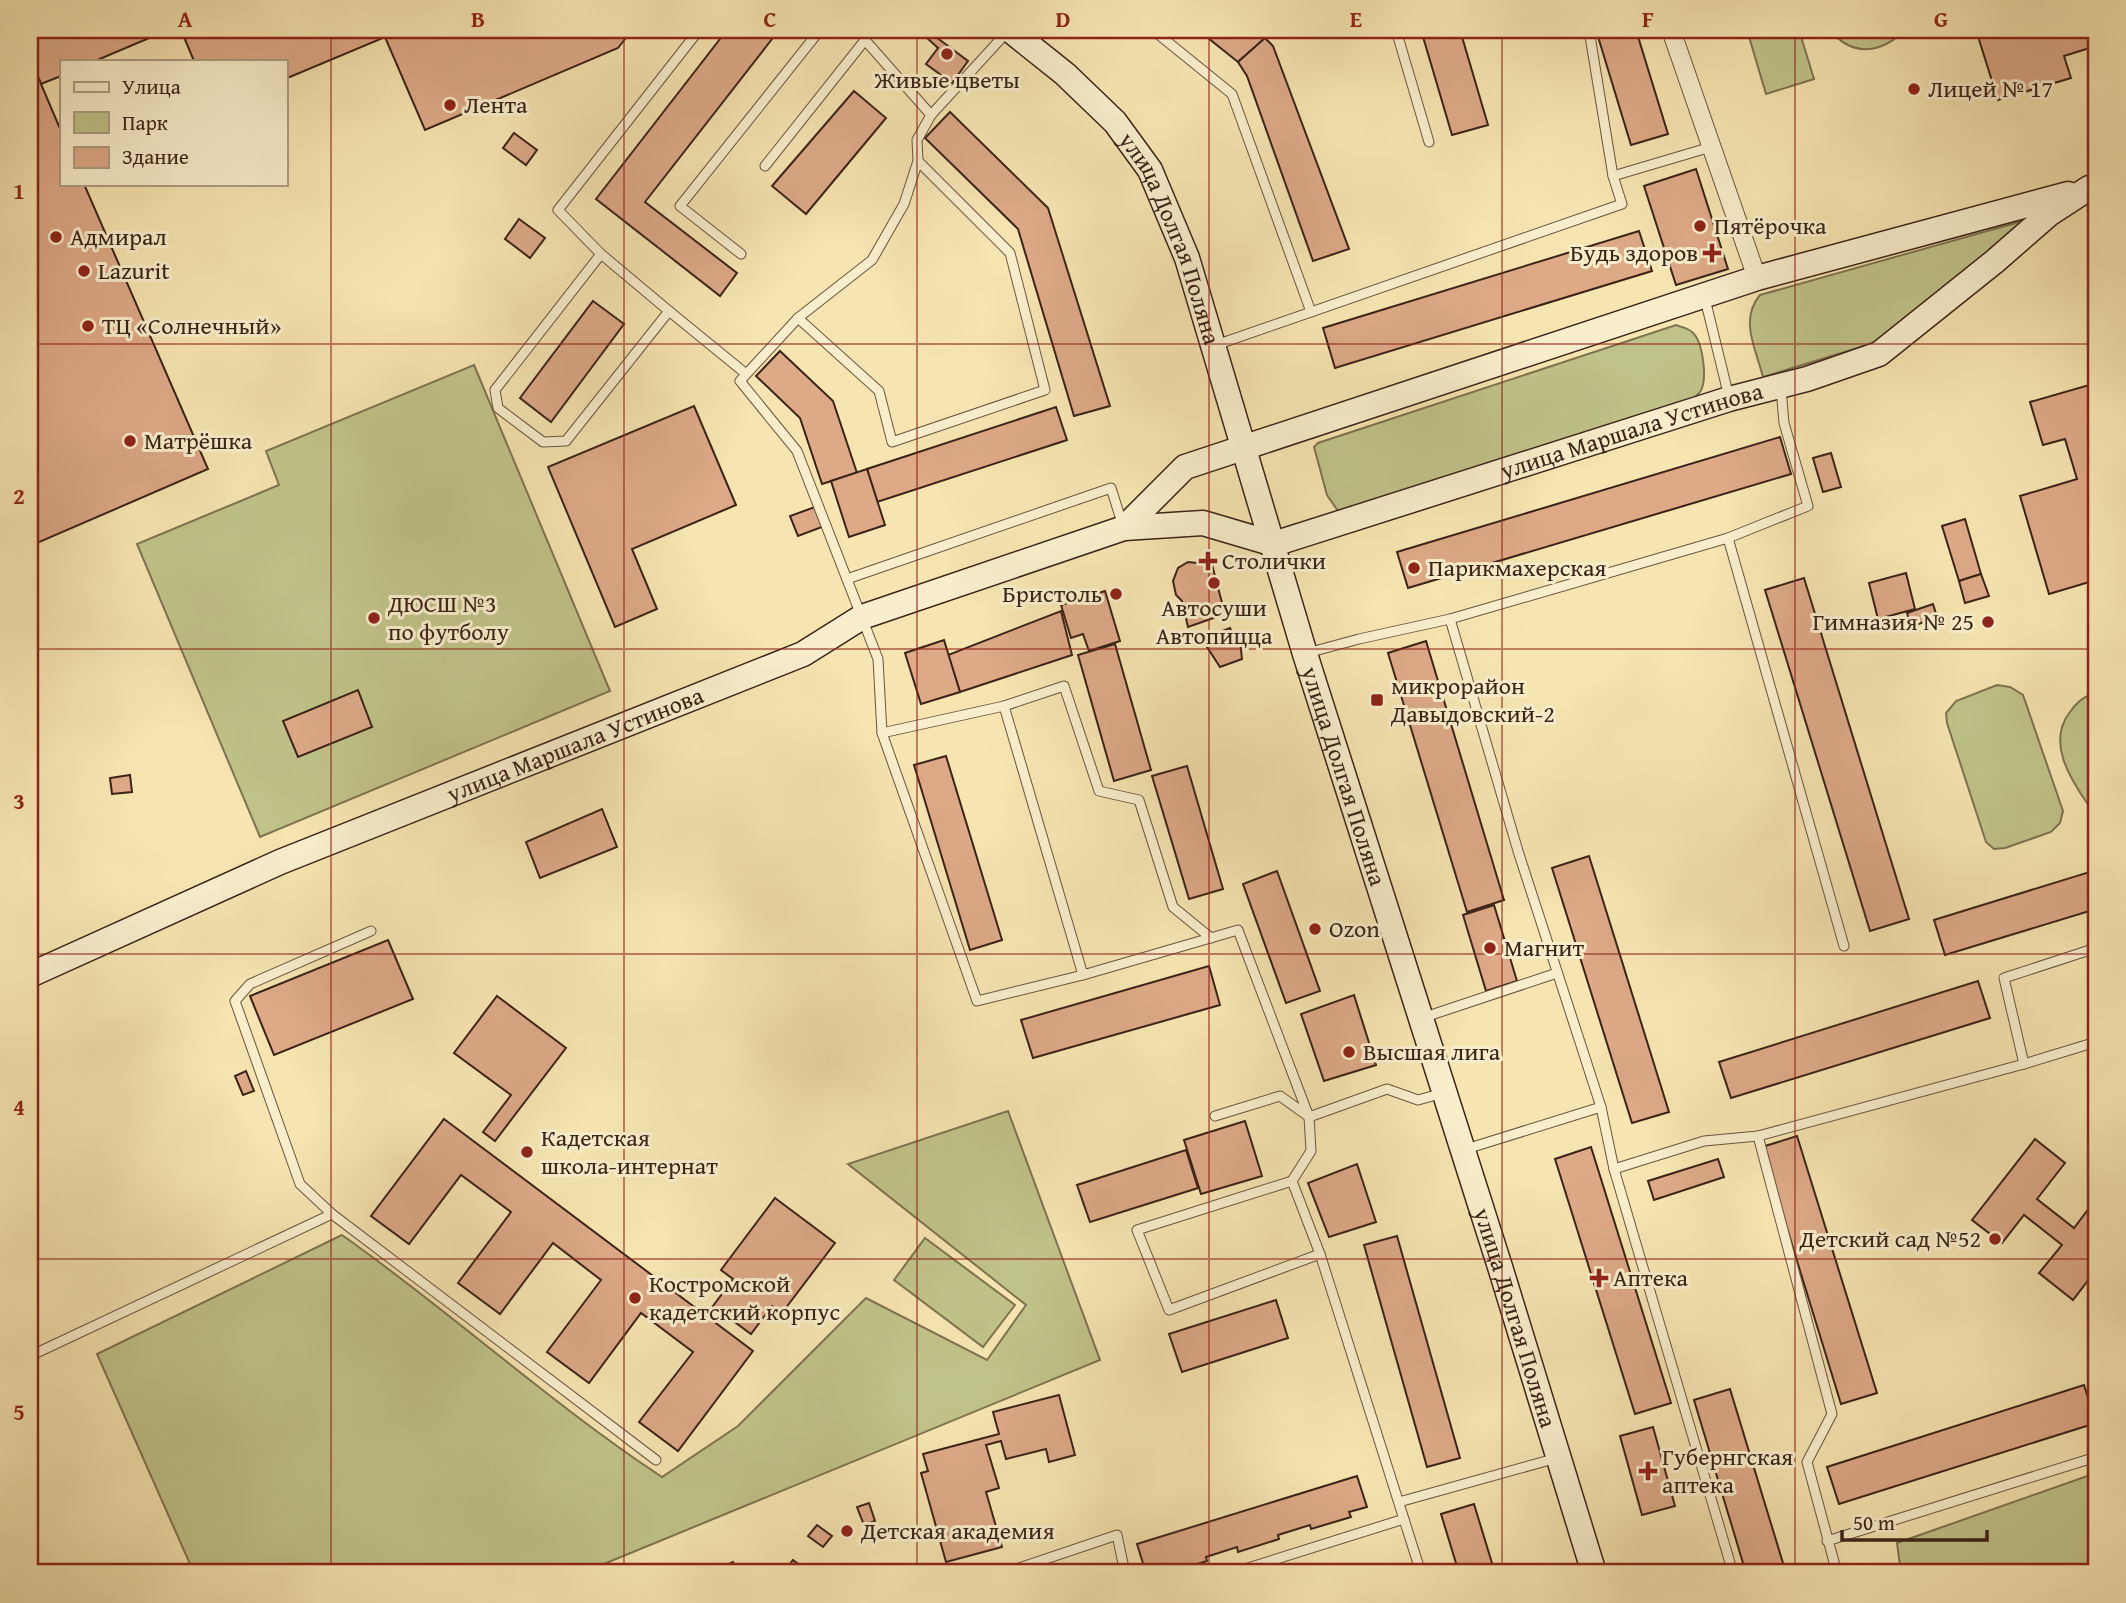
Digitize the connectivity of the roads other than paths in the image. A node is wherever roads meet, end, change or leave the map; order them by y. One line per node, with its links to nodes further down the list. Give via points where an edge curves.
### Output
1 (699, 30): 15 (lane, via 558,210)
2 (820, 30): 16 (lane, via 680,206)
3 (1010, 30): 8 (lane); 22 (street, улица Долгая Поляна, via 1115,122 1150,170 1186,258)
4 (1153, 30): 20 (lane, via 1232,93)
5 (1396, 30): 9 (lane)
6 (1589, 30): 13 (lane)
7 (1671, 30): 10 (street)
8 (931, 116): 11 (lane, via 917,140); 12 (lane, via 864,40)
9 (1429, 142)
10 (1711, 147): 13 (lane); 17 (street)
11 (918, 161): 21 (lane, via 904,204 872,260); 21 (lane, via 1010,253 1045,390 892,442 879,391)
12 (765, 166)
13 (1613, 176): 20 (lane, via 1622,204)
14 (2093, 187): 17 (street, улица Маршала Устинова); 24 (street, улица Маршала Устинова, via 2049,214 1879,354)
15 (601, 254): 19 (lane); 19 (lane, via 495,390 498,408 543,442 566,441)
16 (741, 254)
17 (1756, 278): 18 (street, улица Маршала Устинова)
18 (1704, 295): 25 (lane); 26 (street, улица Маршала Устинова)
19 (669, 311): 23 (lane)
20 (1311, 312): 22 (lane)
21 (798, 318): 23 (lane)
22 (1211, 346): 26 (street, улица Долгая Поляна)
23 (745, 373): 30 (lane, via 740,381 797,451)
24 (1781, 386): 25 (street, улица Маршала Устинова); 28 (lane, via 1784,423 1808,506)
25 (1729, 399): 29 (street, улица Маршала Устинова)
26 (1243, 449): 27 (street, улица Маршала Устинова, via 1185,467); 29 (street, улица Долгая Поляна)
27 (1124, 528): 29 (street, улица Маршала Устинова, via 1203,523); 30 (lane, via 1111,488); 31 (street, улица Маршала Устинова)
28 (1728, 538): 32 (lane); 38 (lane)
29 (1274, 544): 33 (street, улица Долгая Поляна)
30 (847, 579): 31 (lane)
31 (862, 617): 35 (lane, via 878,659); 41 (street, улица Маршала Устинова, via 803,654 280,862)
32 (1450, 619): 33 (lane); 40 (lane)
33 (1305, 654): 43 (street, улица Долгая Поляна)
34 (1004, 706): 35 (lane); 37 (lane, via 1064,686 1099,791 1139,800 1173,907); 42 (lane)
35 (882, 733): 42 (lane, via 977,1000)
36 (371, 931): 54 (lane, via 250,984 235,1001 300,1184)
37 (1211, 938): 42 (lane); 49 (lane, via 1238,930)
38 (1844, 946)
39 (2096, 948): 45 (lane, via 2004,978)
40 (1557, 973): 43 (lane); 47 (lane)
41 (30, 975)
42 (1083, 975)
43 (1421, 1018): 46 (street, улица Долгая Поляна)
44 (2096, 1042): 45 (lane)
45 (2024, 1064): 50 (lane)
46 (1445, 1093): 49 (lane, via 1418,1100 1387,1089); 51 (street, улица Долгая Поляна)
47 (1601, 1107): 51 (lane); 52 (lane)
48 (1215, 1116): 49 (lane, via 1280,1096)
49 (1310, 1117): 53 (lane, via 1311,1151)
50 (1758, 1136): 52 (lane, via 1704,1141); 62 (lane, via 1832,1414 1807,1462)
51 (1462, 1151): 57 (street, улица Долгая Поляна)
52 (1614, 1168): 69 (lane)
53 (1292, 1181): 55 (lane); 55 (lane, via 1138,1230 1168,1310)
54 (332, 1214): 56 (lane); 59 (lane)
55 (1320, 1254): 60 (lane)
56 (30, 1356)
57 (1559, 1457): 60 (lane); 68 (street, улица Долгая Поляна)
58 (2096, 1457): 62 (lane)
59 (656, 1460)
60 (1399, 1502): 61 (lane)
61 (1404, 1519): 66 (lane); 67 (lane)
62 (1827, 1541): 70 (lane)
63 (1017, 1571): 64 (lane); 65 (lane, via 1117,1535)
64 (1003, 1573)
65 (1125, 1573)
66 (1232, 1573)
67 (1421, 1573)
68 (1594, 1573)
69 (1733, 1573)
70 (1837, 1573)

